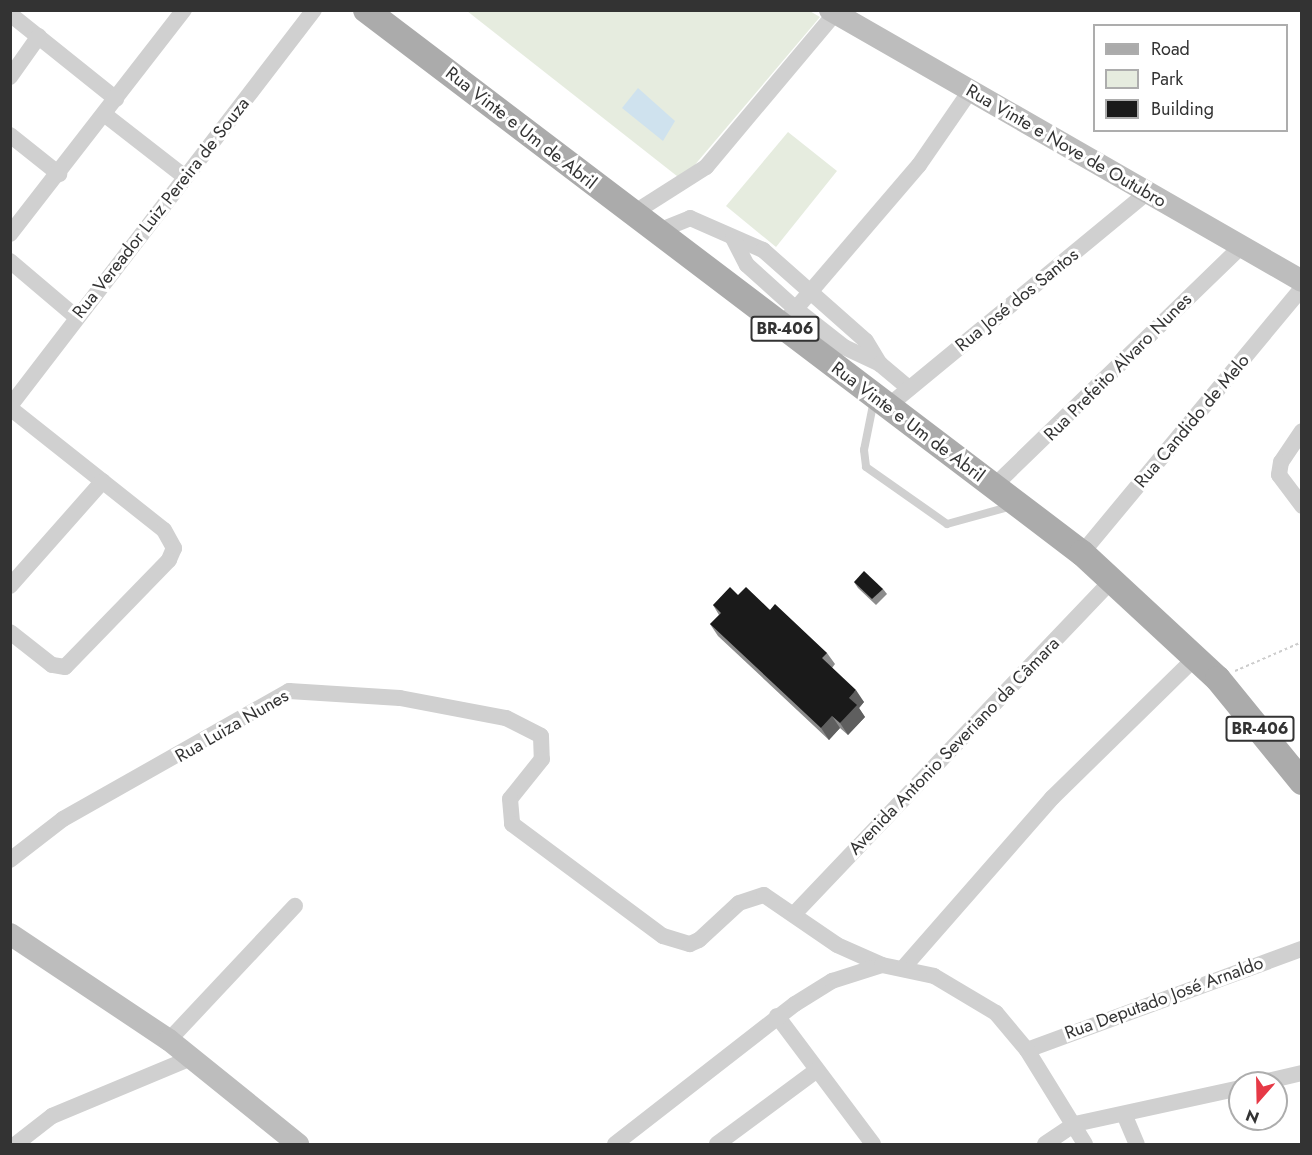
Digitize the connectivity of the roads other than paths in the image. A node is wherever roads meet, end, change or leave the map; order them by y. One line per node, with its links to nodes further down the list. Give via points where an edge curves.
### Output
1 (184, 10): 9 (street)
2 (314, 10): 13 (street, Rua Vereador Luiz Pereira de Souza)
3 (366, 10): 15 (main road, Rua Vinte e Um de Abril / BR-406)
4 (832, 12): 8 (street, Rua Vinte e Nove de Outubro); 15 (street, via 706,166)
5 (10, 14): 6 (street)
6 (39, 36): 7 (street); 9 (street)
7 (10, 77)
8 (970, 91): 14 (street, Rua Vinte e Nove de Outubro); 23 (street, via 919,165)
9 (116, 99): 10 (street)
10 (104, 114): 12 (street); 13 (street)
11 (10, 135): 12 (street)
12 (59, 174): 17 (street)
13 (185, 177): 24 (street, Rua Vereador Luiz Pereira de Souza)
14 (1147, 193): 19 (street, Rua Vinte e Nove de Outubro); 27 (street, Rua José dos Santos)
15 (632, 214): 16 (main road, Rua Vinte e Um de Abril / BR-406)
16 (656, 232): 18 (street, via 690,218); 25 (main road, Rua Vinte e Um de Abril / BR-406)
17 (10, 234)
18 (733, 238): 23 (street, via 763,250); 25 (street, via 747,265)
19 (1242, 246): 21 (street, Rua Vinte e Nove de Outubro); 32 (street, Rua Prefeito Alvaro Nunes)
20 (10, 261): 24 (street)
21 (1302, 281)
22 (1302, 288): 35 (street, Rua Candido de Melo)
23 (813, 292): 25 (street); 26 (street, via 866,341)
24 (76, 317): 29 (street, Rua Vereador Luiz Pereira de Souza)
25 (789, 318): 26 (street); 28 (main road, Rua Vinte e Um de Abril / BR-406)
26 (880, 364): 27 (street)
27 (909, 388): 28 (street, Rua José dos Santos)
28 (881, 402): 32 (main road, Rua Vinte e Um de Abril / BR-406); 33 (lane, via 864,450 866,467 947,524)
29 (10, 407): 31 (street)
30 (1302, 431): 34 (street, via 1281,462 1279,476)
31 (103, 481): 37 (street); 38 (street, via 164,530 174,548 73,662 59,668)
32 (993, 487): 33 (main road, Rua Vinte e Um de Abril / BR-406)
33 (1017, 504): 35 (main road, Rua Vinte e Um de Abril / BR-406)
34 (1302, 506)
35 (1082, 553): 36 (main road, Rua Vinte e Um de Abril / BR-406)
36 (1113, 579): 39 (main road, Rua Vinte e Um de Abril / BR-406); 43 (street, Avenida Antonio Severiano da Câmara)
37 (10, 586)
38 (10, 632)
39 (1196, 657): 40 (main road, Rua Vinte e Um de Abril / BR-406); 48 (street, via 1052,798)
40 (1302, 782)
41 (10, 861): 43 (street, Rua Luiza Nunes, via 63,819 209,741 289,691 450,705 506,718 544,742 542,759 510,799 512,824 663,936 690,944 699,940 755,895)
42 (295, 906): 51 (street)
43 (795, 913): 45 (street)
44 (10, 934): 51 (street)
45 (837, 945): 47 (street); 49 (street, via 840,960)
46 (1302, 949): 52 (street, Rua Deputado José Arnaldo)
47 (882, 965): 48 (street); 49 (street)
48 (904, 967): 52 (street, via 973,997 996,1013)
49 (832, 981): 50 (street)
50 (777, 1016): 54 (street); 58 (street)
51 (169, 1040): 53 (street)
52 (1027, 1050): 57 (street)
53 (191, 1058): 59 (street, via 52,1116); 60 (street)
54 (817, 1070): 61 (street); 62 (street)
55 (1228, 1091): 56 (street)
56 (1124, 1114): 57 (street); 65 (street)
57 (1075, 1124): 63 (street); 64 (street)
58 (623, 1142)
59 (16, 1144)
60 (298, 1144)
61 (717, 1144)
62 (873, 1144)
63 (1045, 1144)
64 (1085, 1144)
65 (1137, 1144)

